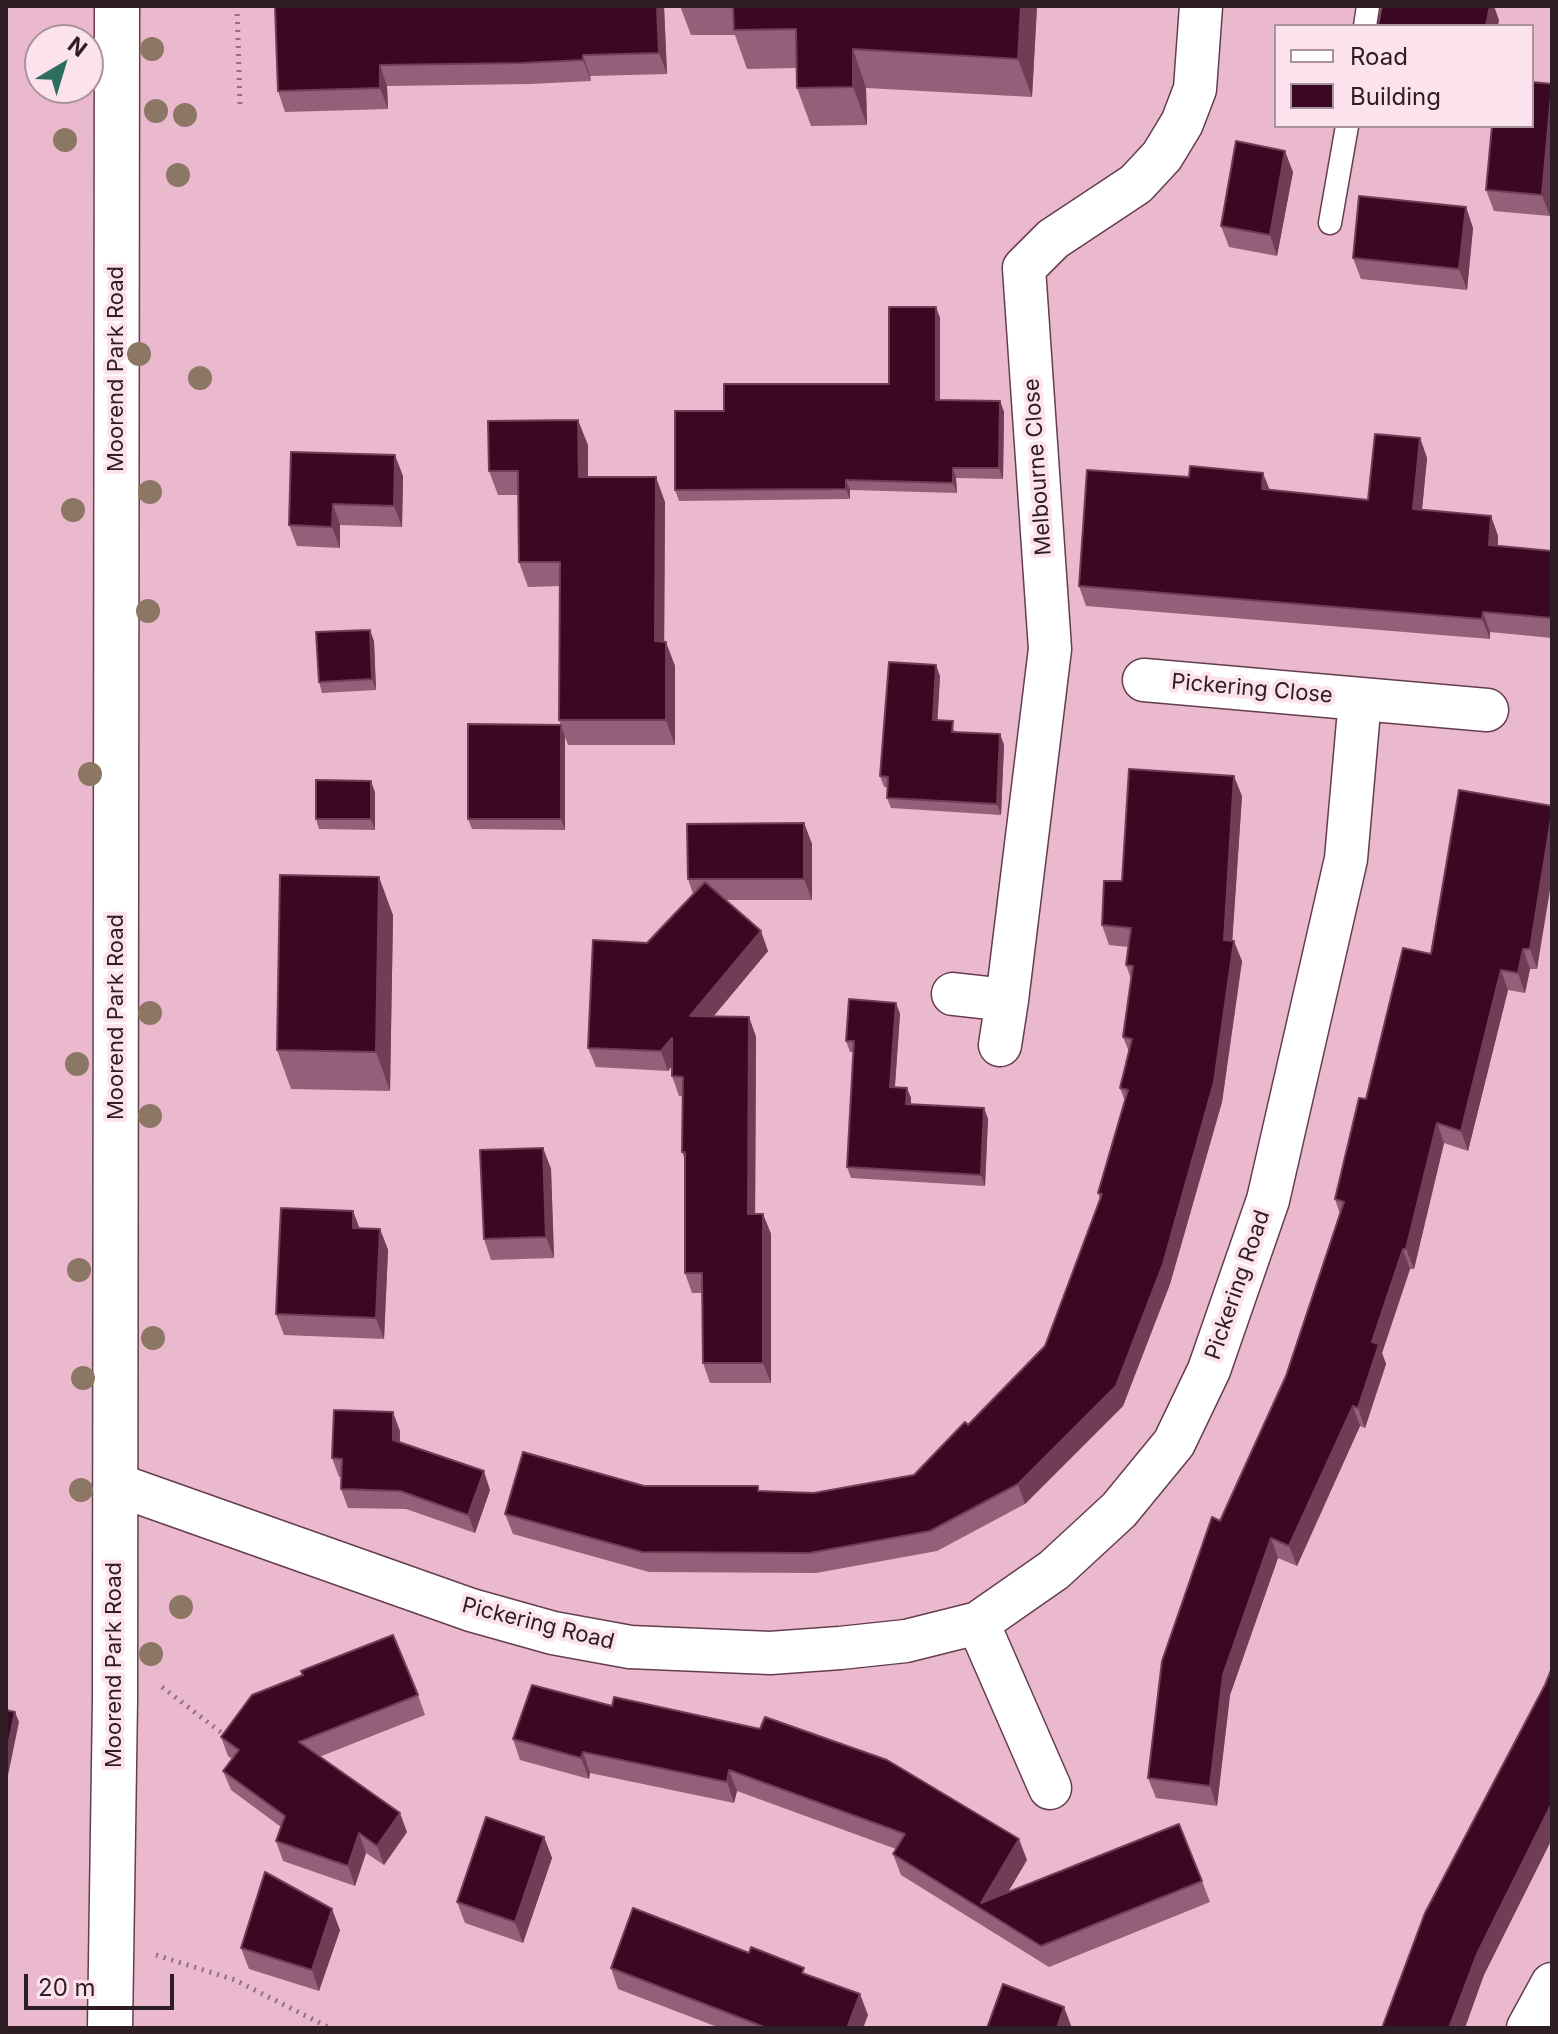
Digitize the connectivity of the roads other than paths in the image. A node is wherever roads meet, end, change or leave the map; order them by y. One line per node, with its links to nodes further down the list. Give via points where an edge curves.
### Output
1 (117, 6): 12 (street, Moorend Park Road)
2 (1201, 6): 10 (street, Melbourne Close, via 1195,89 1162,156 1136,184 1053,239 1024,268 1050,649)
3 (1347, 128): 4 (lane)
4 (1330, 223)
5 (1144, 680): 6 (street, Pickering Close)
6 (1360, 699): 7 (street, Pickering Close); 8 (street, Pickering Close)
7 (1487, 710)
8 (1346, 859): 13 (street, Pickering Road, via 1268,1200 1193,1407 1174,1443 1119,1510 1054,1570)
9 (953, 994): 10 (street)
10 (1007, 1000): 11 (street, Melbourne Close)
11 (1000, 1045)
12 (115, 1484): 13 (street, Pickering Road, via 471,1610 630,1647 812,1650 906,1641); 16 (street, Moorend Park Road)
13 (978, 1623): 14 (street)
14 (1050, 1788)
15 (1552, 1984): 17 (street)
16 (110, 2028)
17 (1528, 2028)

